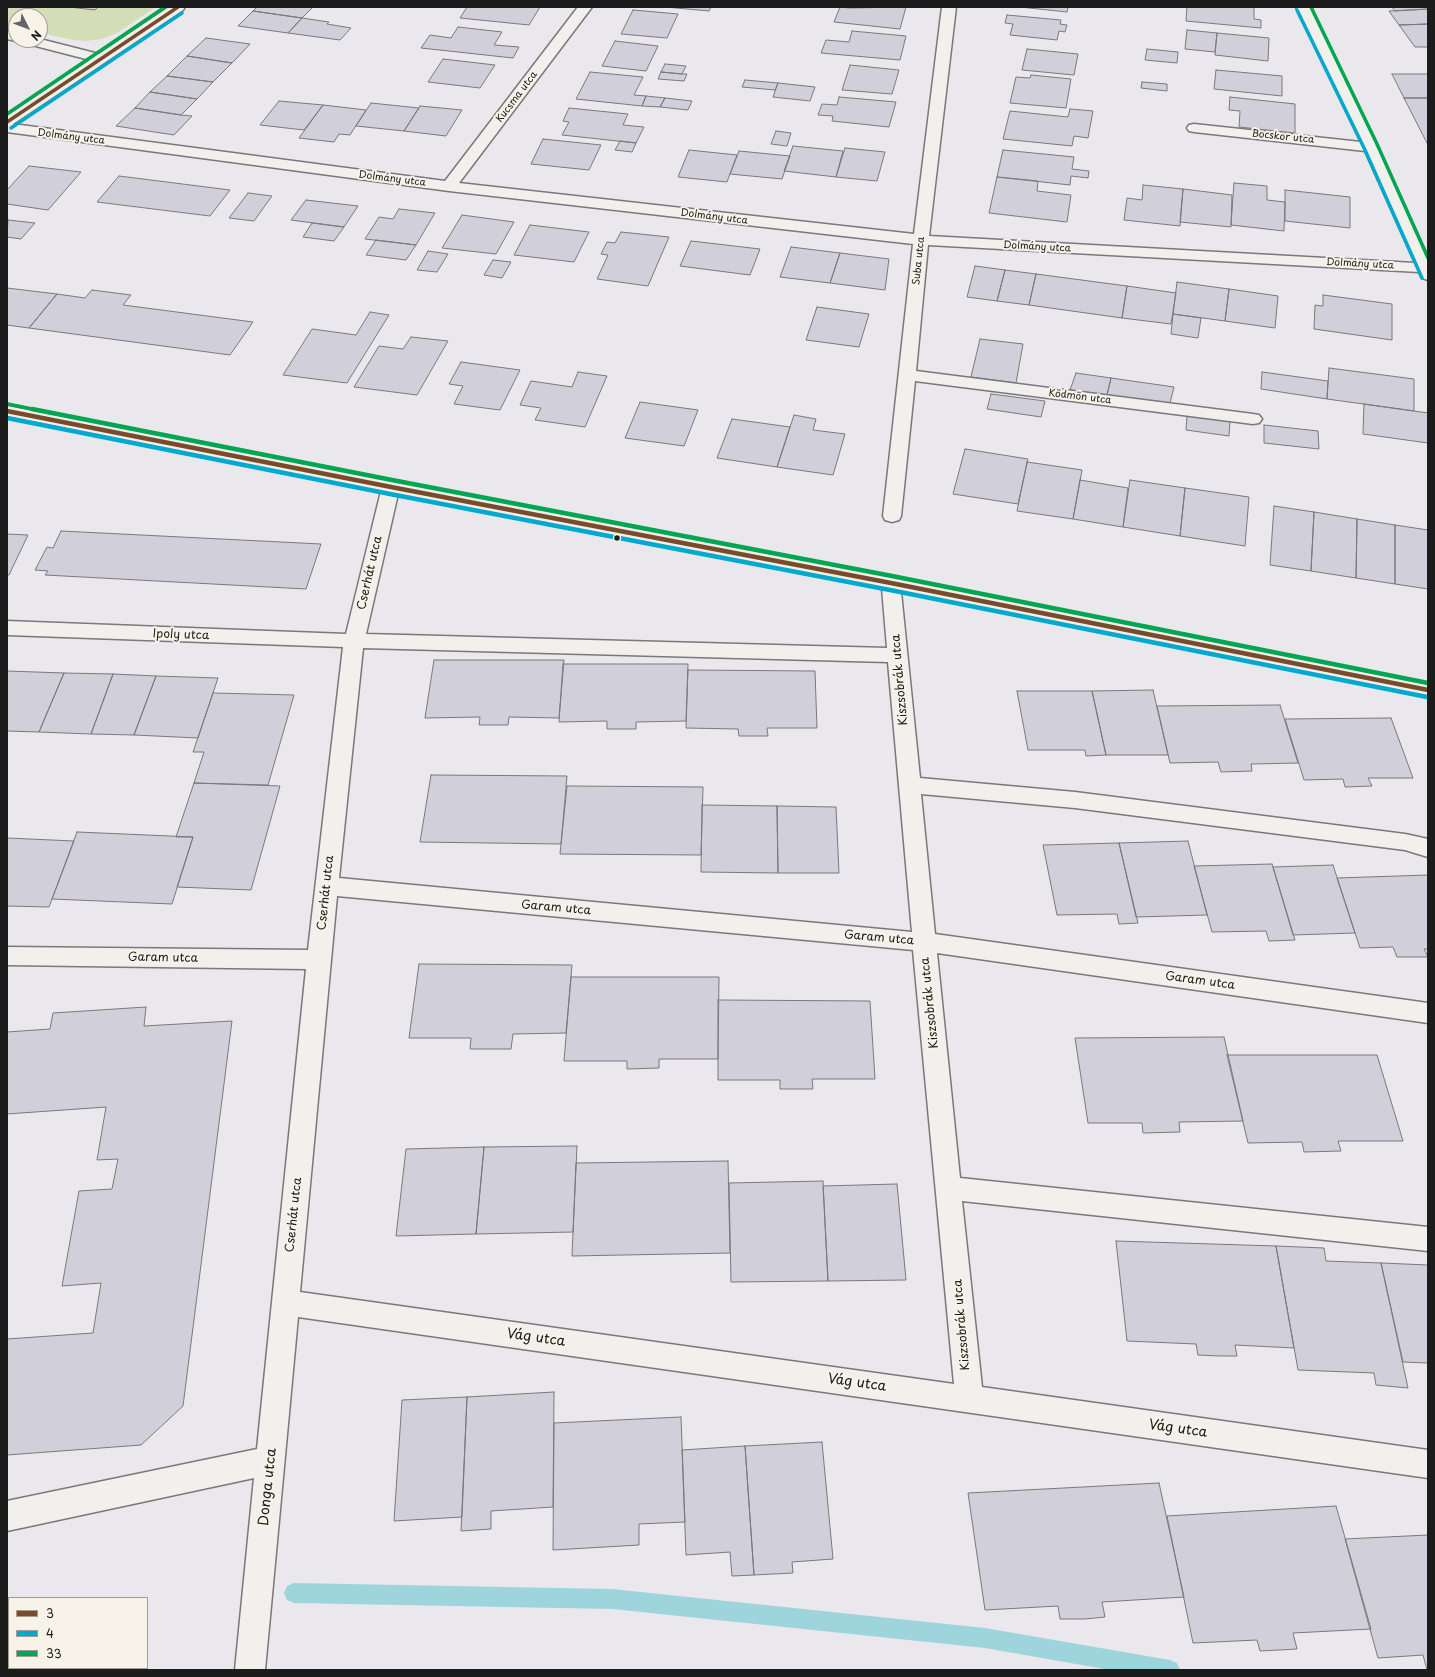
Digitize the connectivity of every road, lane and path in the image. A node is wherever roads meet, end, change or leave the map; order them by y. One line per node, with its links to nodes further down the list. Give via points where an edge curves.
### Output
1 (178, 7): 6 (street)
2 (585, 7): 11 (street, Kucsma utca)
3 (949, 7): 12 (street, Suba utca)
4 (1303, 7): 10 (street)
5 (48, 45): 6 (street)
6 (101, 59): 7 (street)
7 (7, 122)
8 (7, 128): 11 (street, Dolmány utca)
9 (1194, 128): 10 (street, Bocskor utca)
10 (1371, 147): 13 (street)
11 (450, 186): 12 (street, Dolmány utca)
12 (921, 240): 13 (street, Dolmány utca); 14 (street, Suba utca)
13 (1426, 271)
14 (907, 375): 16 (street, Ködmön utca); 18 (street, Suba utca)
15 (7, 411): 17 (street)
16 (1253, 419)
17 (391, 487): 19 (street); 21 (street, Cserhát utca)
18 (892, 516)
19 (891, 583): 22 (street, Kiszsobrák utca); 23 (street)
20 (7, 628): 21 (street, Ipoly utca)
21 (354, 641): 22 (street, Ipoly utca); 26 (street, Cserhát utca)
22 (898, 655): 24 (street, Kiszsobrák utca)
23 (1428, 690)
24 (910, 786): 25 (street, via 1075,800 1405,842); 27 (street, Kiszsobrák utca)
25 (1428, 848)
26 (327, 886): 27 (street, Garam utca); 29 (street, Cserhát utca)
27 (924, 942): 30 (street, Garam utca); 31 (street, Kiszsobrák utca)
28 (7, 956): 29 (street, Garam utca)
29 (319, 960): 33 (street, Cserhát utca)
30 (1428, 1013)
31 (949, 1188): 32 (street); 34 (street, Kiszsobrák utca)
32 (1428, 1239)
33 (286, 1303): 34 (street, Vág utca); 35 (street, Donga utca)
34 (969, 1399): 36 (street, Vág utca)
35 (271, 1460): 37 (street); 38 (street, Donga utca)
36 (1428, 1464)
37 (7, 1516)
38 (250, 1670)

